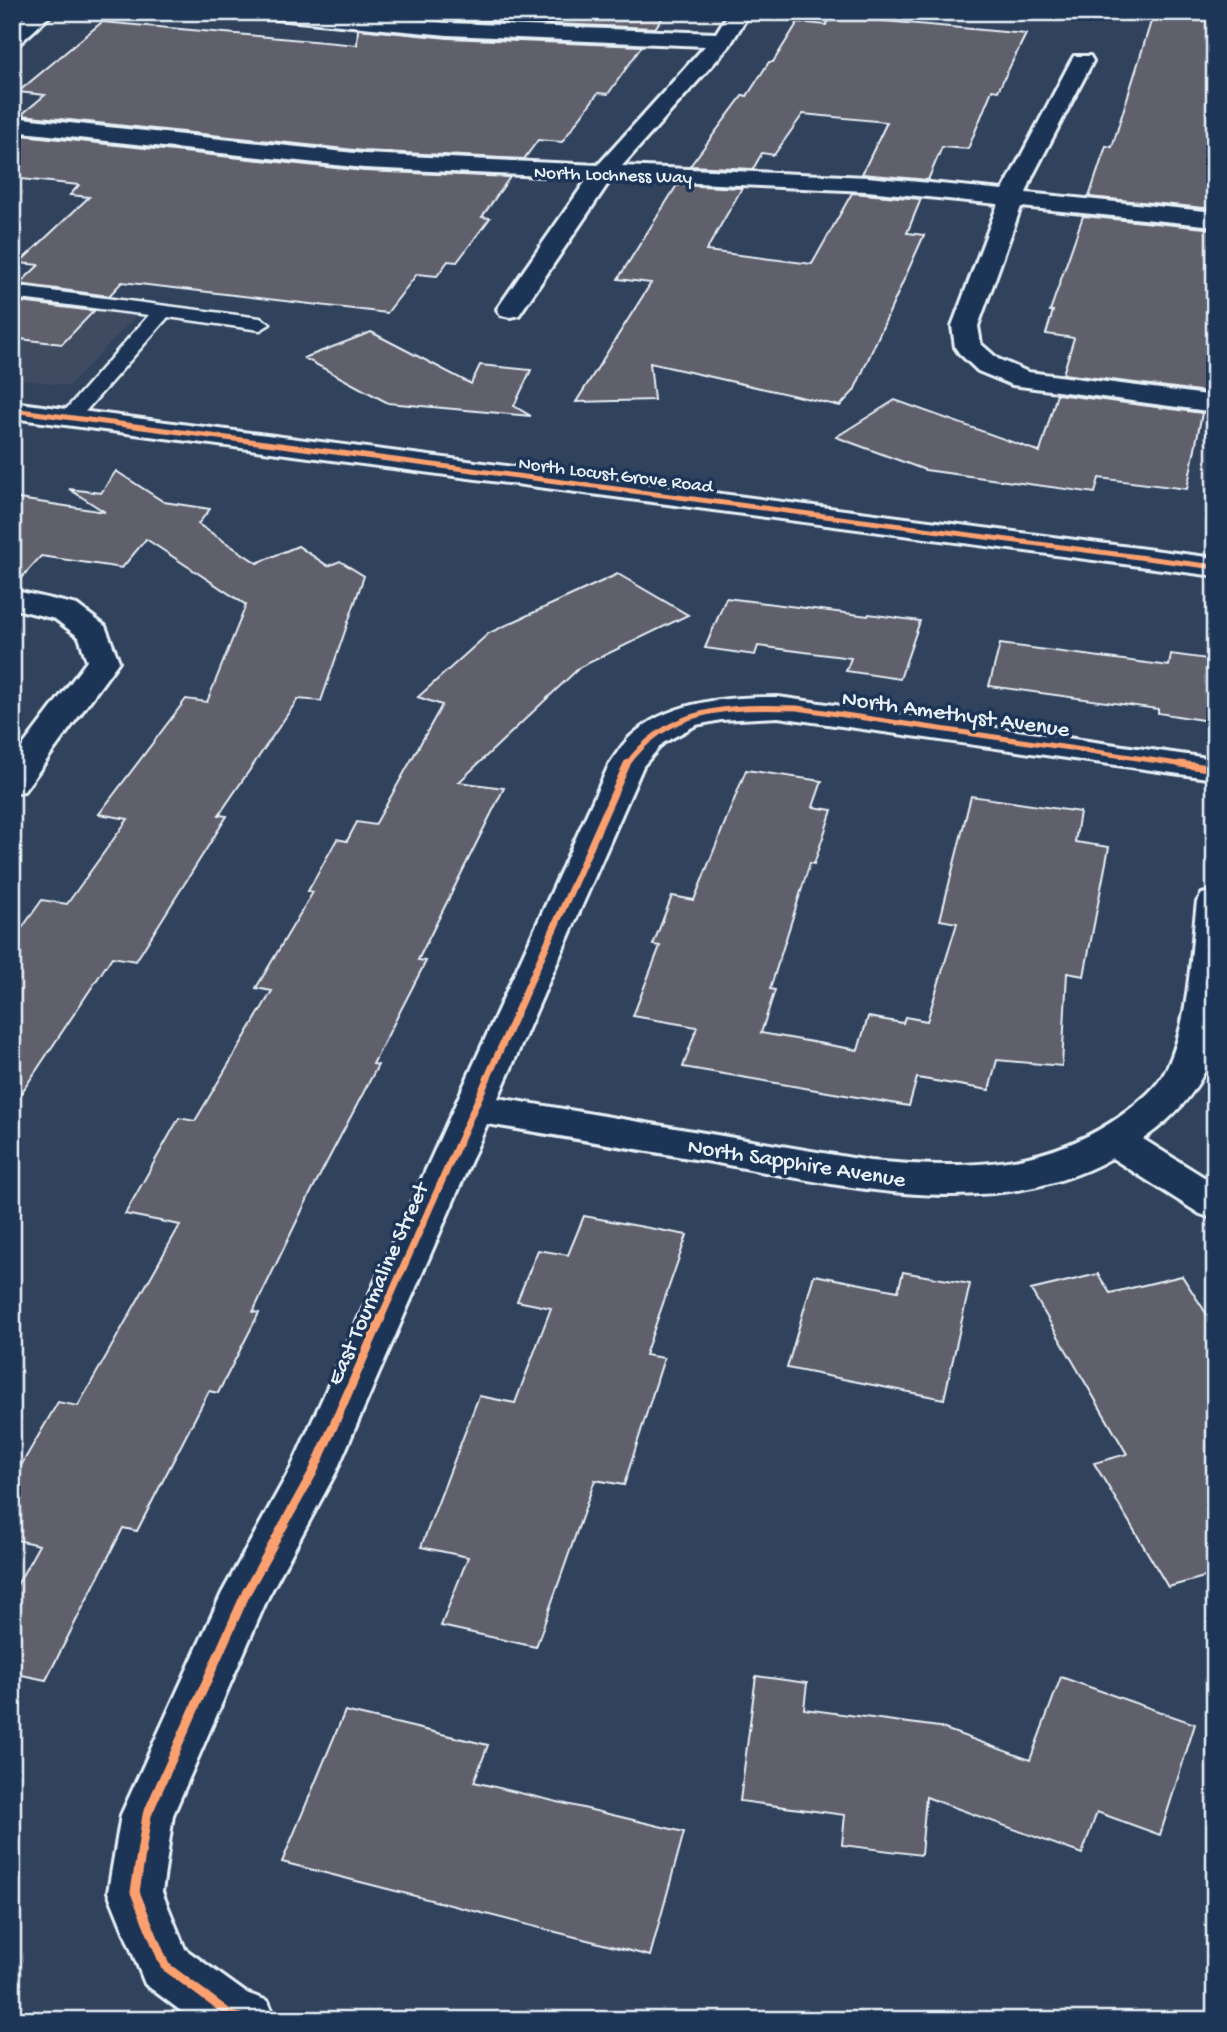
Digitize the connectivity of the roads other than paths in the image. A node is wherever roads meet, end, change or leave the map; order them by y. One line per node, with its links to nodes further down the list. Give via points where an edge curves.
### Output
1 (44, 12): 5 (street)
2 (265, 12): 4 (street)
3 (740, 12): 6 (street)
4 (387, 18): 6 (street, via 517,33)
5 (12, 38)
6 (722, 40): 9 (street)
7 (1082, 61): 10 (street)
8 (12, 124): 9 (street, North Lochness Way, via 364,161)
9 (604, 172): 10 (street, North Lochness Way, via 867,184); 13 (street)
10 (1012, 199): 11 (street, North Lochness Way); 16 (street, via 965,326 968,346 988,365 1022,379)
11 (1215, 219)
12 (12, 292): 14 (lane)
13 (510, 309)
14 (163, 311): 15 (lane); 18 (lane)
15 (260, 324)
16 (1215, 404)
17 (12, 410): 18 (street, North Locust Grove Road)
18 (69, 418): 19 (street, North Locust Grove Road)
19 (1215, 567)
20 (12, 599): 23 (street, via 66,612 94,633 103,661)
21 (692, 716): 22 (street, North Amethyst Avenue, via 742,706 797,708); 25 (street, East Tourmaline Street, via 650,737 626,765)
22 (1215, 769)
23 (12, 784)
24 (1215, 902): 26 (street, North Sapphire Avenue, via 1198,1031 1185,1073 1157,1109)
25 (475, 1108): 26 (street, North Sapphire Avenue, via 863,1175 931,1181 999,1178 1061,1164); 28 (street, East Tourmaline Street, via 313,1472 246,1593 147,1815 135,1892 165,1966 232,2016)
26 (1114, 1140): 27 (street)
27 (1215, 1205)
28 (248, 2020)

